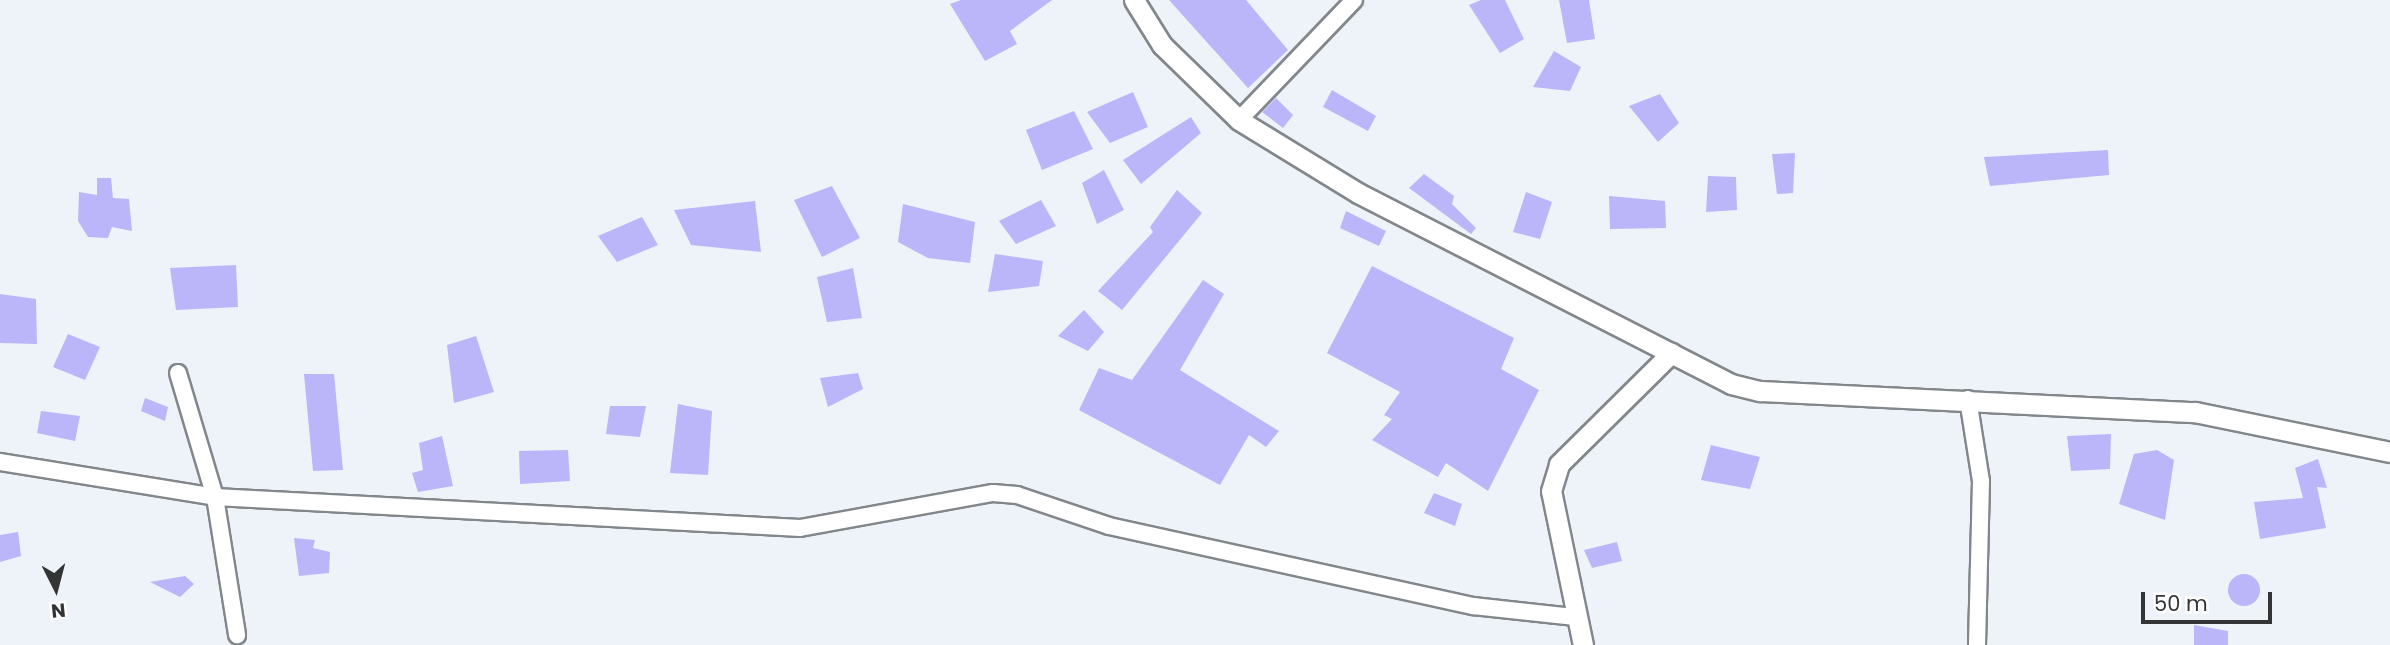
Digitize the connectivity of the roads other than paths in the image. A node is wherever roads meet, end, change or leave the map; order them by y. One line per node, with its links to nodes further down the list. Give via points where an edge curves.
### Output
1 (1134, 0): 3 (street, via 1162,45)
2 (1354, 0): 3 (street)
3 (1239, 120): 4 (street, via 1358,193)
4 (1671, 353): 6 (street, via 1760,391); 10 (street, via 1559,464 1550,491)
5 (178, 373): 9 (street)
6 (1968, 399): 7 (street, via 2194,412); 13 (street, via 1981,481)
7 (2390, 452)
8 (0, 461): 9 (street)
9 (215, 496): 10 (street, via 800,528 993,493 1017,495 1109,526 1474,606); 11 (street)
10 (1575, 617): 12 (street)
11 (237, 635)
12 (1583, 645)
13 (1977, 645)

